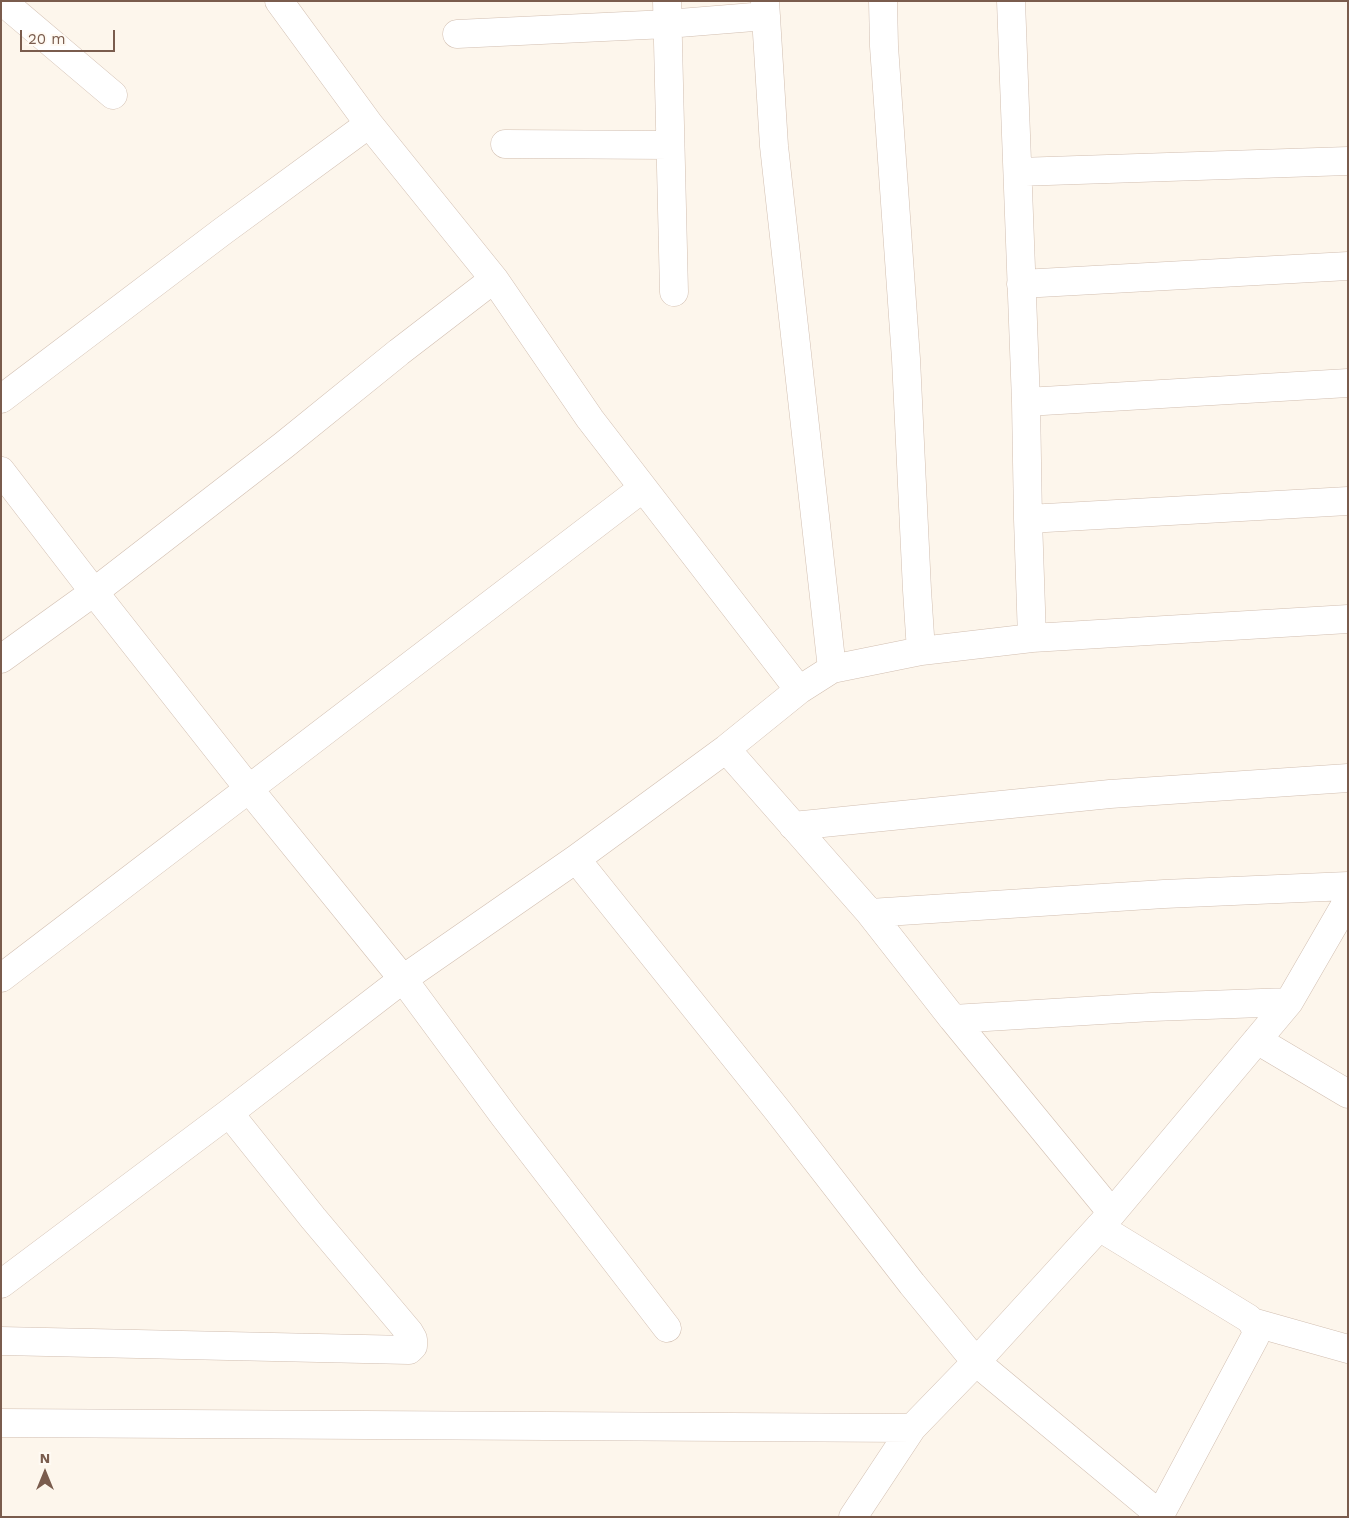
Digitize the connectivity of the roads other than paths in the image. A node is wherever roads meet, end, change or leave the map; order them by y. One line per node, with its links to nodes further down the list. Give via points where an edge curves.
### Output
1 (2, 1): 8 (street)
2 (279, 1): 9 (street)
3 (883, 1): 28 (street)
4 (1011, 1): 13 (street)
5 (766, 8): 6 (street); 30 (street, via 774,146)
6 (667, 12): 7 (street); 11 (street)
7 (457, 34)
8 (113, 95)
9 (369, 124): 15 (street); 19 (street)
10 (506, 144): 11 (street)
11 (670, 145): 17 (street)
12 (1348, 161): 13 (street)
13 (1018, 172): 16 (street)
14 (1348, 266): 16 (street)
15 (494, 278): 22 (street, via 590,419); 25 (street)
16 (1021, 284): 20 (street)
17 (674, 292)
18 (1348, 383): 20 (street)
19 (1, 399)
20 (1026, 402): 24 (street)
21 (1, 471): 25 (street)
22 (643, 488): 31 (street); 34 (street)
23 (1348, 501): 24 (street)
24 (1028, 519): 27 (street)
25 (94, 592): 29 (street); 34 (street)
26 (1348, 619): 27 (street)
27 (1032, 638): 28 (street)
28 (921, 651): 30 (street)
29 (1, 659)
30 (832, 669): 31 (street)
31 (799, 690): 32 (street)
32 (726, 749): 35 (street); 36 (street)
33 (1348, 778): 35 (street, via 1110,794)
34 (249, 789): 40 (street); 41 (street)
35 (793, 826): 39 (street)
36 (576, 859): 41 (street); 53 (street)
37 (1348, 886): 39 (street)
38 (1348, 900): 42 (street)
39 (870, 913): 43 (street)
40 (1, 978)
41 (403, 980): 46 (street); 50 (street)
42 (1289, 1002): 43 (street); 44 (street)
43 (953, 1019): 47 (street)
44 (1257, 1040): 45 (street); 47 (street)
45 (1348, 1094)
46 (229, 1113): 48 (street); 51 (street, via 409,1332 413,1346 409,1350)
47 (1106, 1220): 49 (street); 53 (street)
48 (1, 1284)
49 (1252, 1322): 52 (street); 56 (street, via 1255,1336)
50 (666, 1328)
51 (1, 1341)
52 (1348, 1350)
53 (976, 1362): 55 (street); 56 (street)
54 (1, 1423): 55 (street)
55 (912, 1428): 57 (street)
56 (1159, 1516)
57 (853, 1517)

